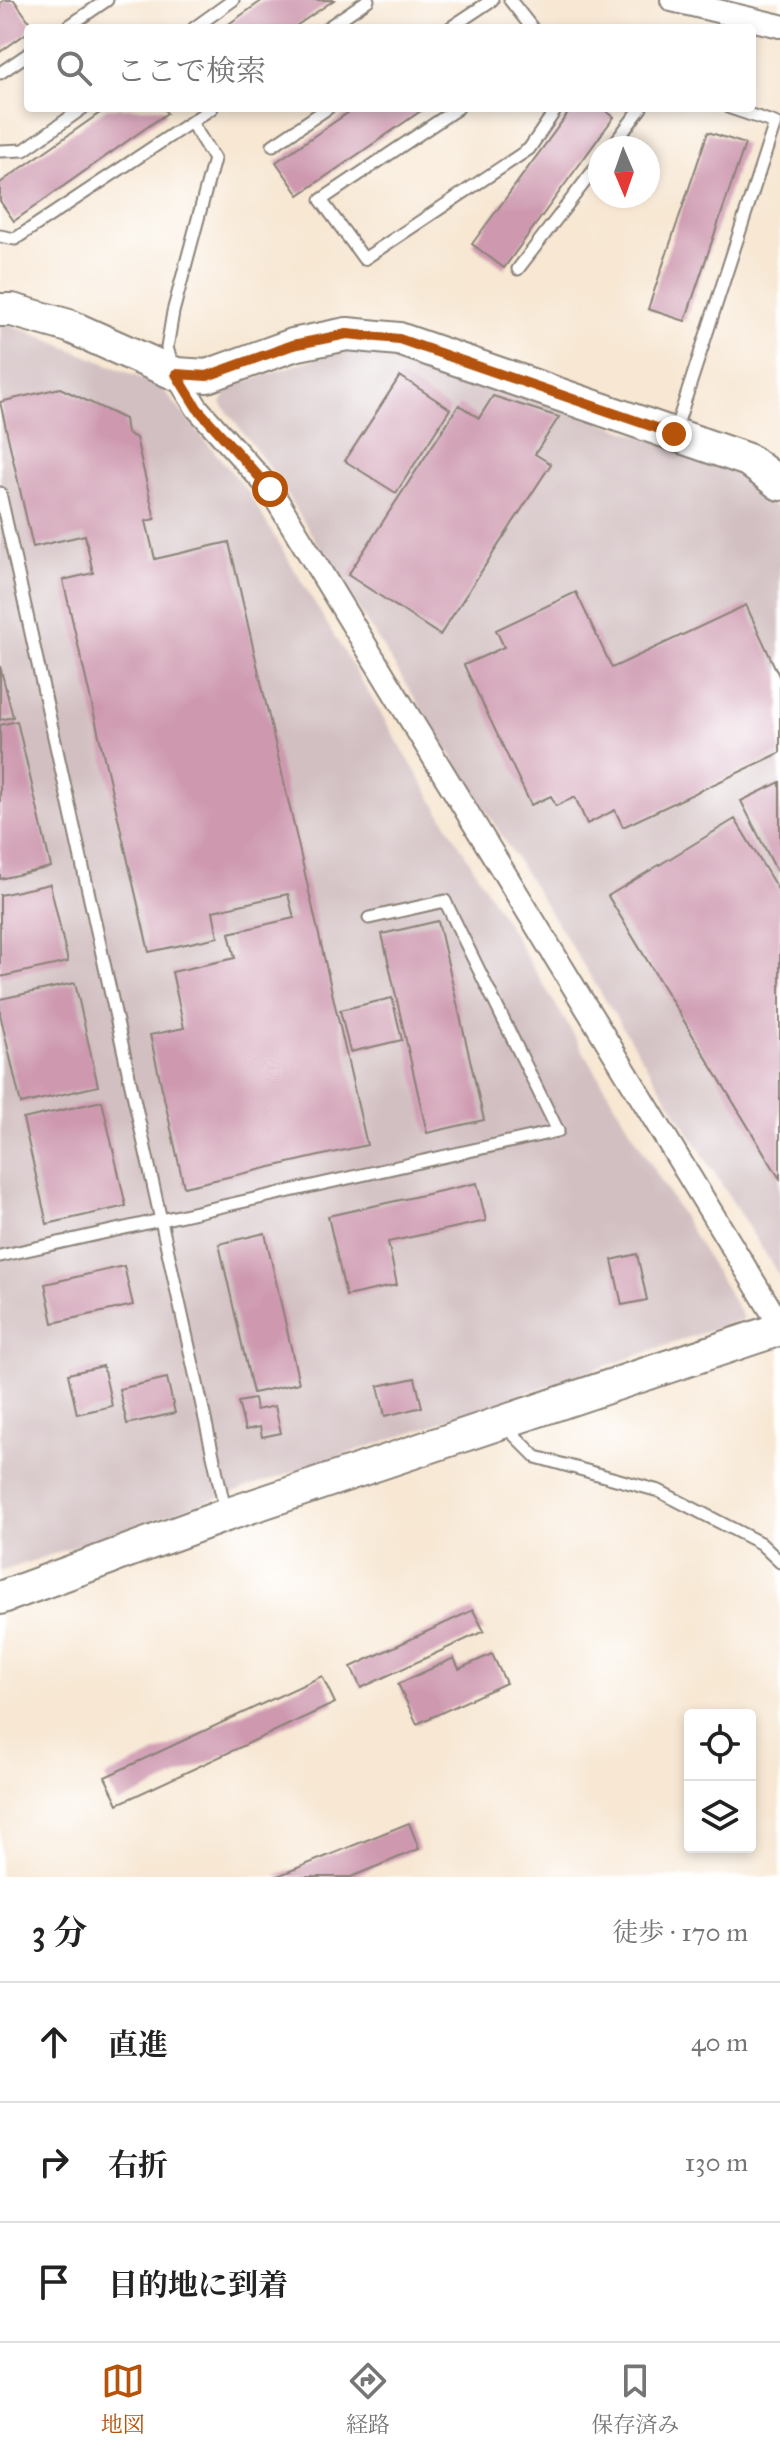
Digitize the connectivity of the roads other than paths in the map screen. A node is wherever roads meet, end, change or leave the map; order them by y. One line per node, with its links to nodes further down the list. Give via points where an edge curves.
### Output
1 (107, 0): 7 (lane)
2 (233, 0): 8 (lane)
3 (368, 0): 9 (lane)
4 (492, 0): 10 (lane)
5 (510, 0): 11 (lane)
6 (672, 0): 12 (street)
7 (72, 24)
8 (200, 24)
9 (333, 24)
10 (456, 24)
11 (529, 24)
12 (780, 26)
13 (24, 57): 14 (lane)
14 (0, 73)
15 (77, 112): 25 (lane, via 24,150)
16 (206, 112): 22 (lane)
17 (322, 112): 24 (lane)
18 (452, 112): 19 (lane, via 321,200 364,259 529,149)
19 (554, 112)
20 (638, 112): 23 (lane)
21 (742, 112): 31 (lane, via 775,123)
22 (191, 122): 27 (lane, via 15,239); 30 (lane, via 214,159 169,336 167,348)
23 (620, 136)
24 (273, 145)
25 (0, 151)
26 (588, 178): 28 (lane)
27 (0, 236)
28 (518, 269)
29 (0, 310): 30 (street, via 69,326)
30 (176, 374): 31 (street, via 207,376 293,345 347,334 399,339); 37 (street, via 197,408 270,489)
31 (674, 434): 32 (street, via 748,460)
32 (780, 484)
33 (0, 493): 35 (lane)
34 (369, 918): 35 (lane, via 445,901 558,1131)
35 (162, 1220): 36 (lane); 39 (lane)
36 (0, 1256)
37 (780, 1327): 38 (street)
38 (502, 1423): 39 (street); 40 (lane, via 536,1457 659,1491 760,1543)
39 (226, 1515): 41 (street)
40 (780, 1562)
41 (0, 1598)

